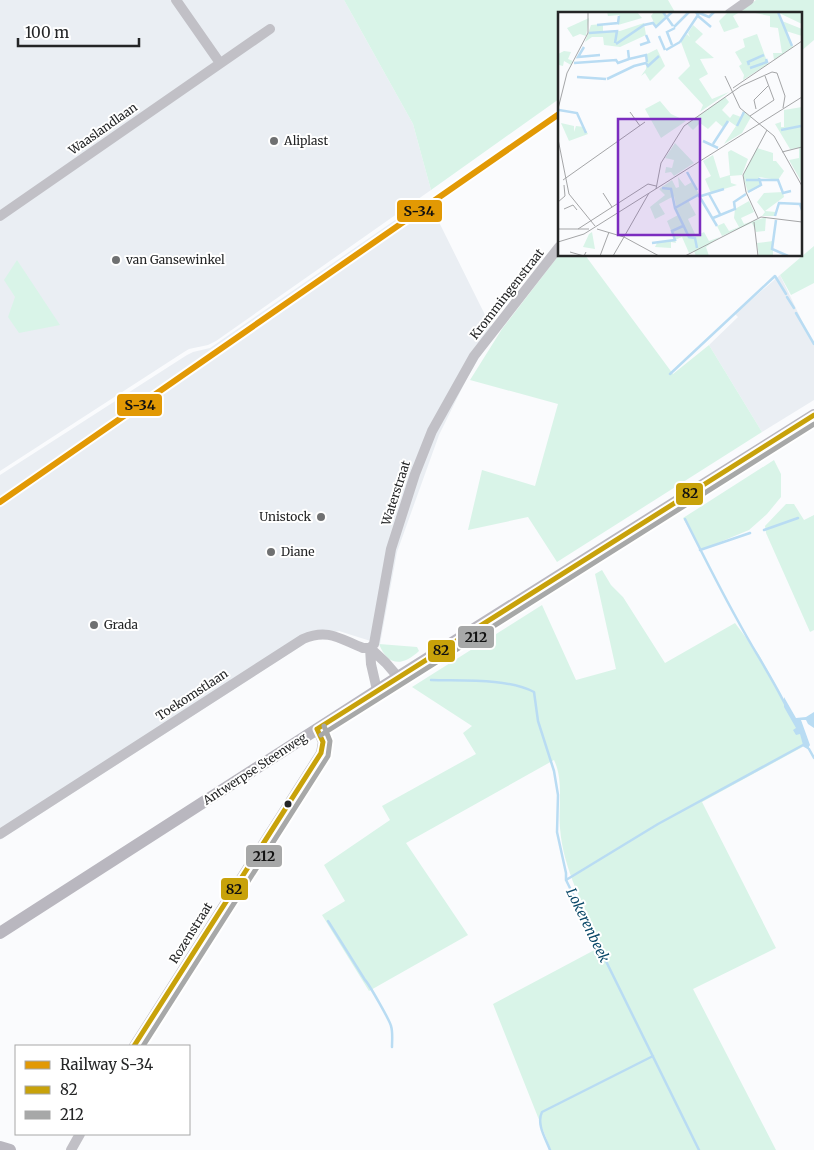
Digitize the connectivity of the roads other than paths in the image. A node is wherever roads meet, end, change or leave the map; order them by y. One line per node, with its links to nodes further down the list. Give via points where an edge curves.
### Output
1 (176, 0): 5 (street)
2 (749, 0): 3 (street)
3 (732, 12)
4 (270, 29): 5 (street, Waaslandlaan)
5 (220, 63): 6 (street, Waaslandlaan)
6 (0, 216)
7 (558, 249): 8 (street, Krommingenstraat)
8 (474, 356): 10 (street, Waterstraat, via 432,430 415,474 391,549 374,644)
9 (814, 416): 11 (main road, Antwerpse Steenweg)
10 (370, 648): 11 (street); 12 (street); 14 (street, Toekomstlaan, via 325,634 303,639)
11 (398, 677): 12 (main road, Antwerpse Steenweg)
12 (378, 690): 13 (main road, Antwerpse Steenweg)
13 (317, 729): 15 (main road, Antwerpse Steenweg); 16 (street, Rozenstraat, via 323,742 321,753)
14 (0, 834)
15 (0, 933)
16 (135, 1045)
17 (79, 1135): 20 (street)
18 (0, 1147): 19 (main road)
19 (10, 1150)
20 (71, 1150)

